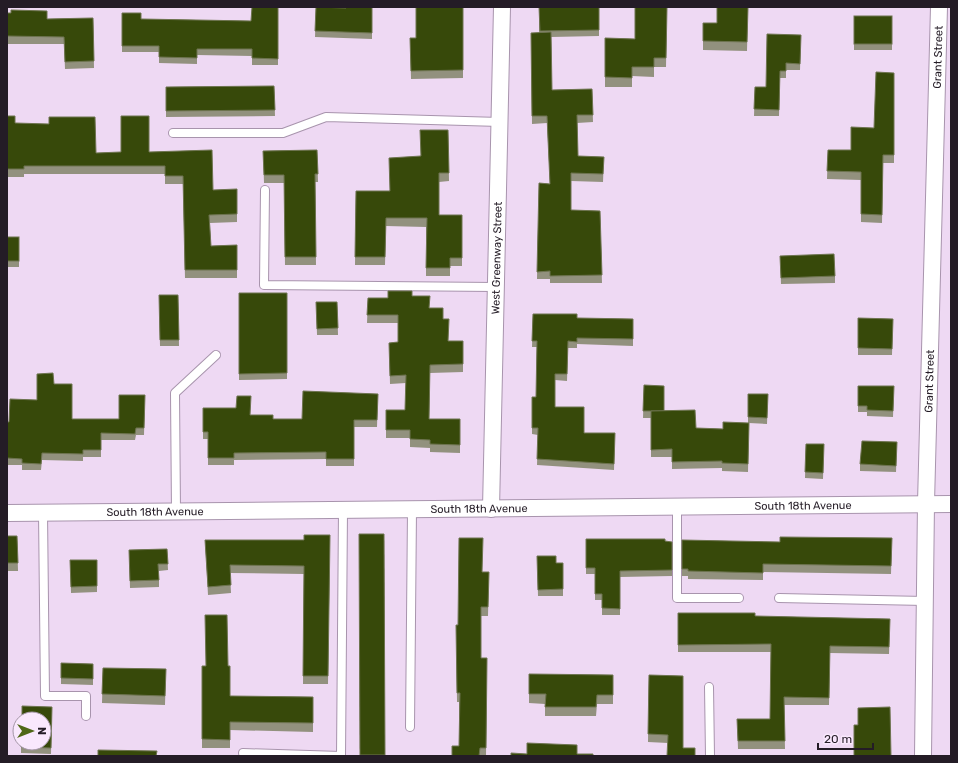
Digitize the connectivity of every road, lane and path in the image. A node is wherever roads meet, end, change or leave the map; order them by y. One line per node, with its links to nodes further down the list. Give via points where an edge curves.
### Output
1 (502, 7): 3 (street, West Greenway Street)
2 (938, 7): 8 (street, Grant Street)
3 (500, 122): 4 (lane, via 326,117 283,133); 6 (street, West Greenway Street)
4 (173, 133)
5 (265, 190): 6 (lane, via 264,286)
6 (496, 287): 11 (street, West Greenway Street)
7 (216, 355): 14 (lane, via 175,393)
8 (926, 503): 9 (street, South 18th Avenue); 10 (street, South 18th Avenue); 19 (street, Grant Street)
9 (951, 504)
10 (677, 506): 11 (street, South 18th Avenue); 17 (lane, via 678,598)
11 (491, 509): 13 (street, South 18th Avenue)
12 (342, 510): 13 (street, South 18th Avenue); 14 (street, South 18th Avenue); 23 (lane, via 341,756)
13 (412, 510): 22 (lane)
14 (176, 511): 15 (street, South 18th Avenue)
15 (43, 512): 16 (street, South 18th Avenue); 21 (lane, via 45,696 86,696)
16 (7, 513)
17 (739, 598)
18 (779, 598): 19 (lane)
19 (925, 601): 25 (street, Grant Street)
20 (709, 687): 24 (lane)
21 (86, 716)
22 (410, 727)
23 (243, 753)
24 (710, 756)
25 (923, 756)

